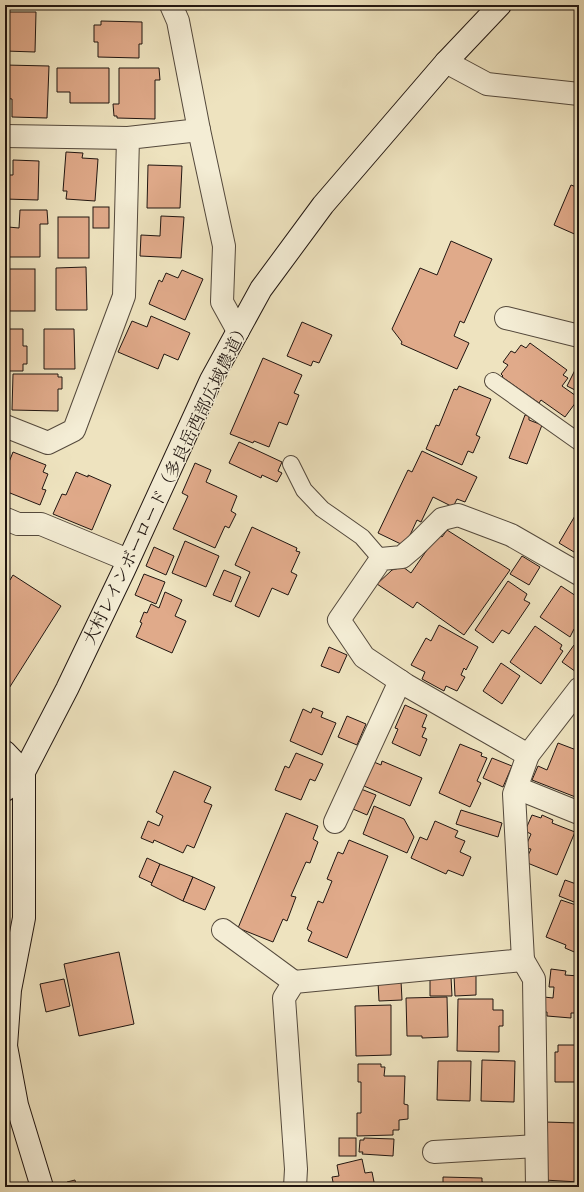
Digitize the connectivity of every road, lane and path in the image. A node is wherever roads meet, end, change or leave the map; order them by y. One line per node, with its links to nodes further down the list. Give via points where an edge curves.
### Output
1 (171, 5): 5 (street, via 178,21)
2 (500, 5): 3 (street, 大村レインボーロード（多良岳西部広域農道）)
3 (446, 62): 4 (street, via 487,84); 9 (street, 大村レインボーロード（多良岳西部広域農道）, via 323,205 261,288)
4 (579, 94)
5 (199, 130): 7 (street); 9 (street, via 224,246 222,302)
6 (5, 136): 7 (street)
7 (128, 138): 12 (street, via 124,296 74,430 48,443)
8 (506, 318): 10 (street)
9 (238, 331): 17 (street, 大村レインボーロード（多良岳西部広域農道）, via 211,380)
10 (579, 336)
11 (493, 381): 13 (lane)
12 (5, 426)
13 (579, 442)
14 (291, 464): 16 (lane, via 304,490 322,508 362,537)
15 (6, 519): 17 (street, via 18,524 41,524)
16 (381, 559): 18 (street, via 402,557 442,519 458,515 511,535); 19 (street, via 339,620 364,657)
17 (128, 560): 23 (street, 大村レインボーロード（多良岳西部広域農道）, via 68,689)
18 (579, 574)
19 (400, 681): 22 (street); 27 (street)
20 (579, 689): 22 (street)
21 (5, 752): 23 (street)
22 (528, 755): 24 (street)
23 (24, 772): 25 (street, 大村レインボーロード（多良岳西部広域農道）); 33 (street, via 24,918 10,990 6,1046 18,1105)
24 (517, 788): 26 (street); 29 (street, via 514,794)
25 (5, 790)
26 (579, 813)
27 (335, 822)
28 (223, 930): 30 (street)
29 (523, 960): 30 (street); 31 (street, via 534,979)
30 (294, 982): 34 (street, via 284,998 296,1169)
31 (536, 1146): 32 (street); 35 (street)
32 (434, 1152)
33 (42, 1187)
34 (295, 1187)
35 (537, 1187)

